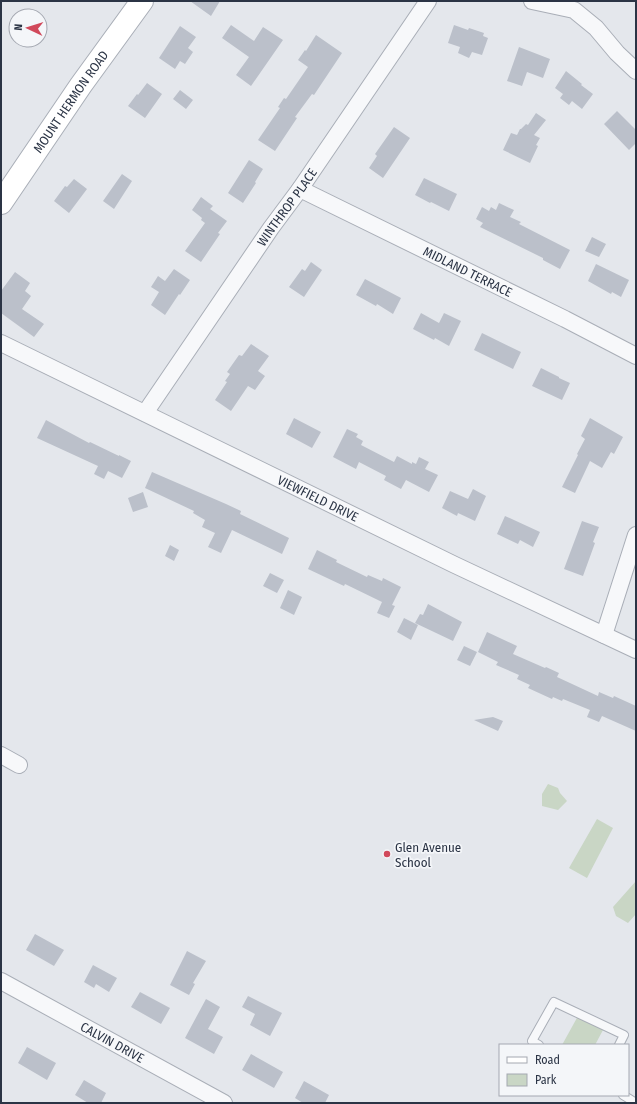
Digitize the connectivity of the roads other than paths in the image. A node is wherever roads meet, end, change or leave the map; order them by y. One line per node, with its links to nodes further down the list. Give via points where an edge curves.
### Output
1 (142, 1): 6 (main road, MOUNT HERMON ROAD)
2 (428, 1): 5 (street, WINTHROP PLACE)
3 (532, 1): 4 (street, via 574,10 596,28)
4 (636, 71)
5 (300, 189): 8 (street, MIDLAND TERRACE); 9 (street, WINTHROP PLACE)
6 (1, 202)
7 (1, 343): 9 (street, VIEWFIELD DRIVE)
8 (636, 356)
9 (145, 413): 11 (street, VIEWFIELD DRIVE)
10 (636, 535): 11 (street)
11 (604, 635): 12 (street, VIEWFIELD DRIVE)
12 (636, 650)
13 (1, 755): 14 (street)
14 (19, 765)
15 (1, 981): 19 (street, CALVIN DRIVE)
16 (537, 1044): 17 (lane, via 532,1041 554,1002 624,1035)
17 (620, 1044)
18 (625, 1096): 20 (lane)
19 (224, 1103)
20 (636, 1103)

